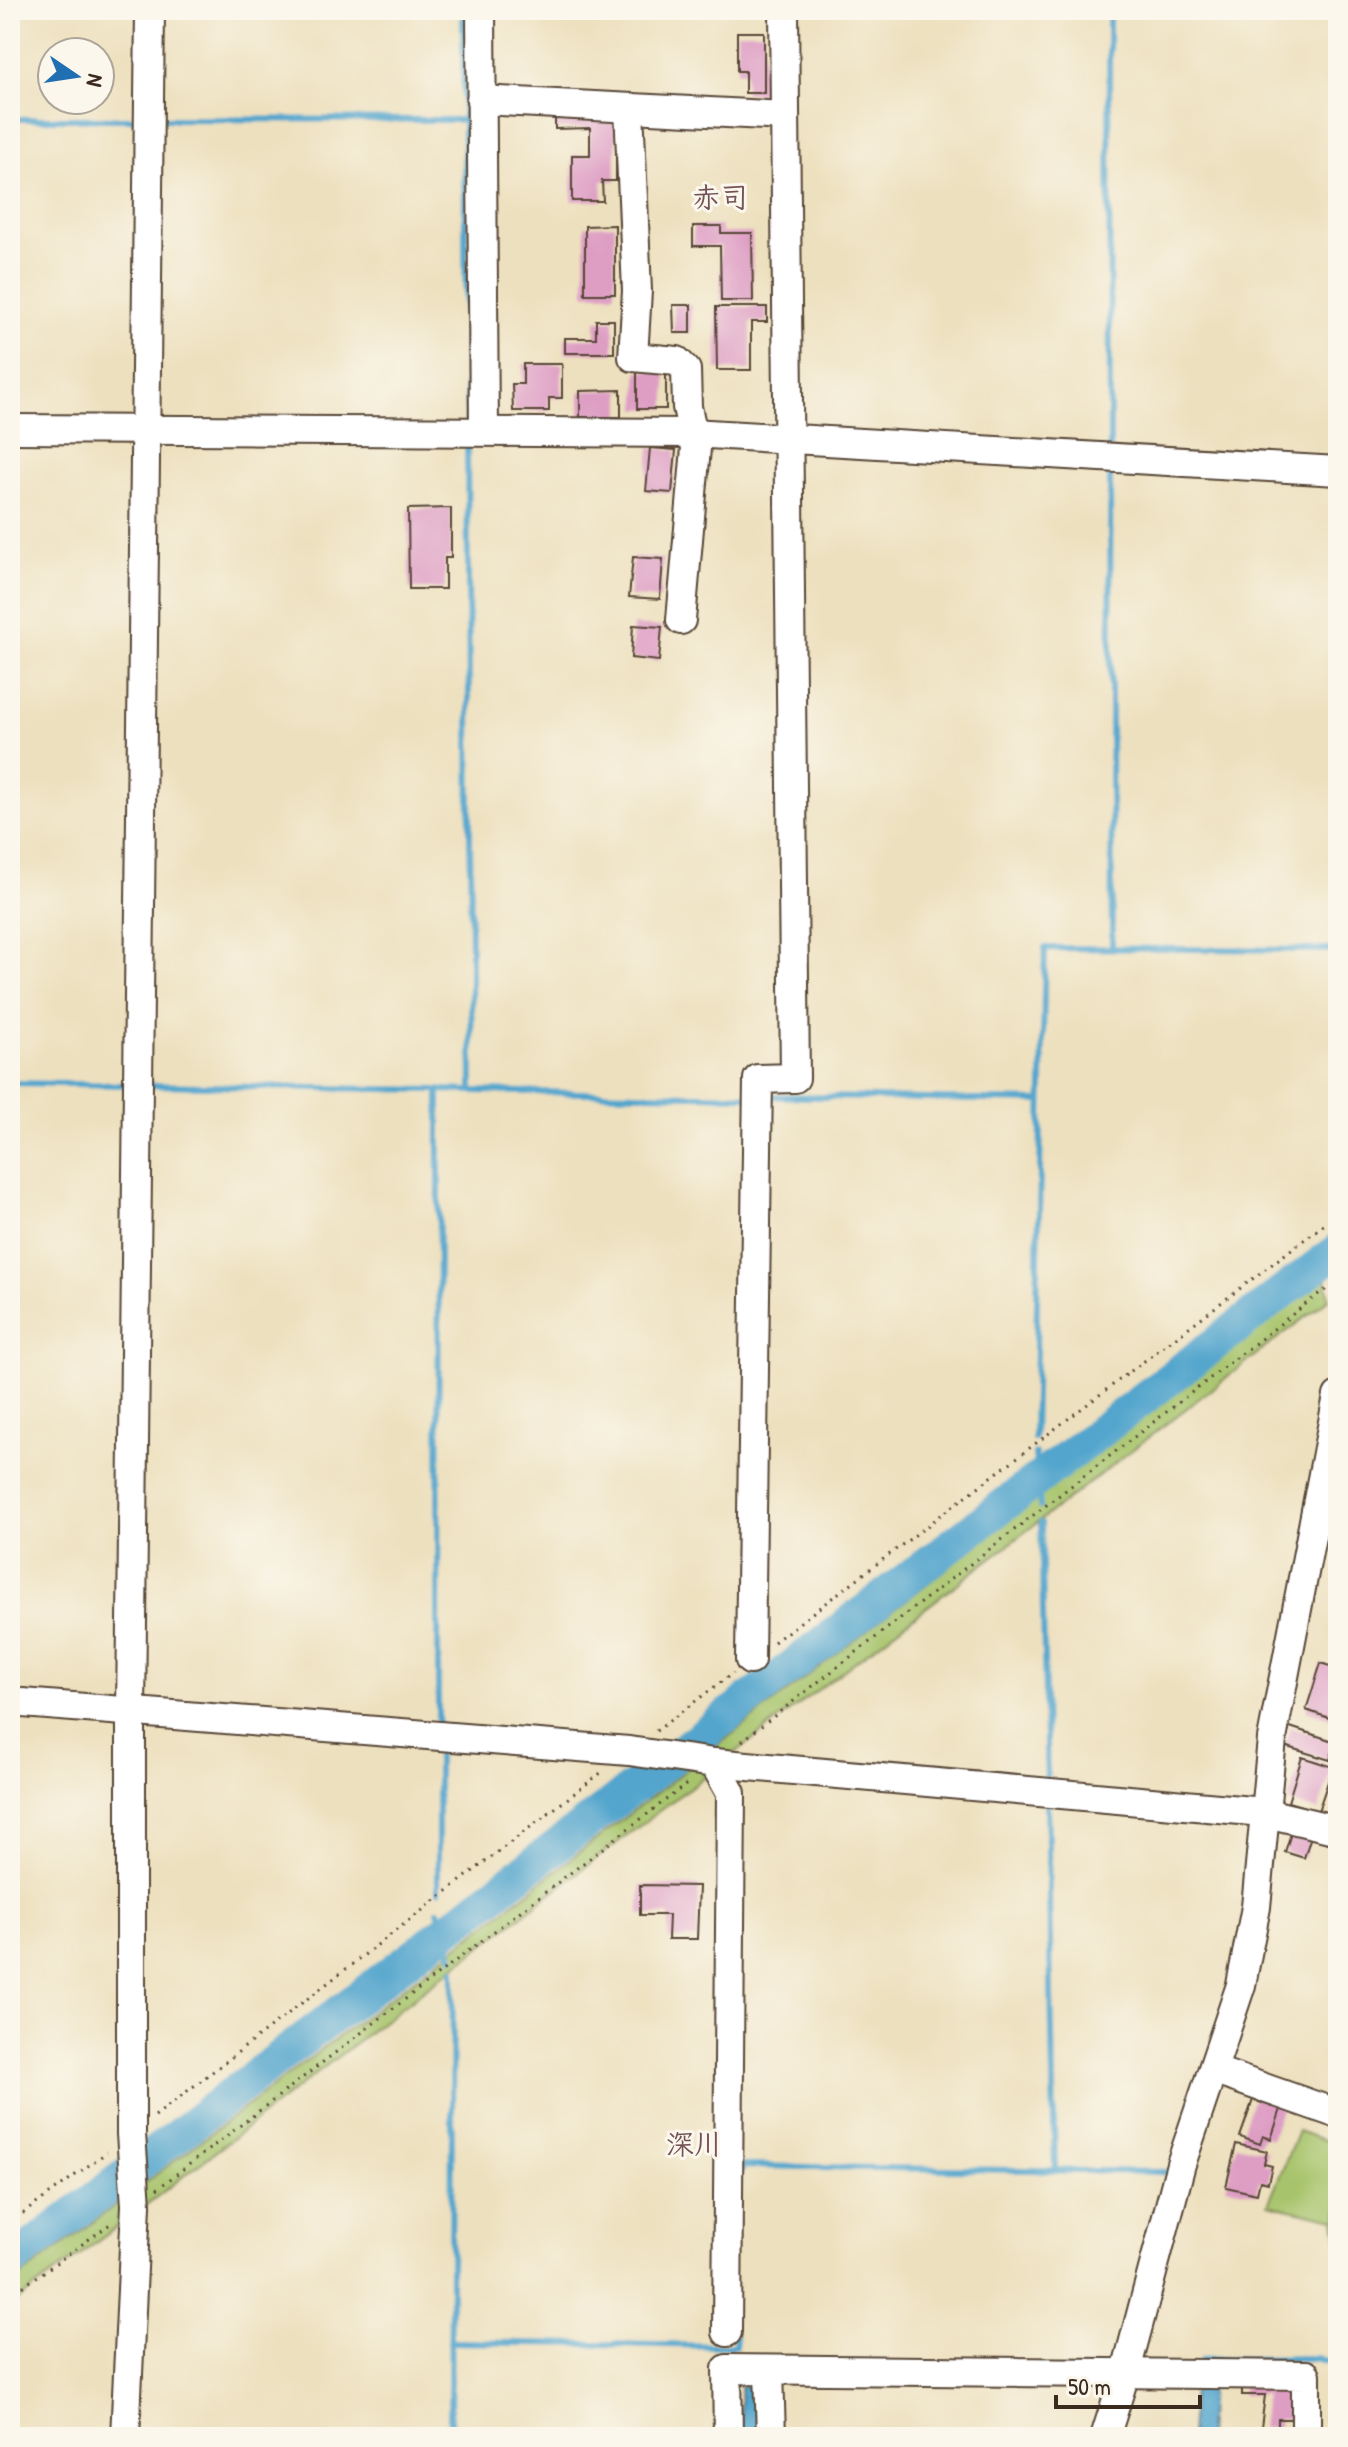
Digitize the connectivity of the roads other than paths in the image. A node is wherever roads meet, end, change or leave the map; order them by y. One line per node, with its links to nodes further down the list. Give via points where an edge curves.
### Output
1 (150, 10): 7 (street)
2 (481, 10): 4 (street)
3 (784, 10): 6 (street)
4 (481, 100): 5 (street); 9 (street)
5 (629, 108): 6 (street); 10 (street, via 637,291 633,357 677,361 686,370)
6 (785, 116): 11 (street)
7 (144, 428): 8 (street); 9 (street); 18 (street)
8 (10, 429)
9 (472, 431): 10 (street)
10 (691, 433): 11 (street); 13 (street, via 696,448)
11 (789, 438): 12 (street); 16 (street, via 795,1078 758,1079)
12 (1338, 471)
13 (681, 620)
14 (1336, 1412): 15 (street)
15 (1324, 1539): 20 (street, via 1272,1739)
16 (750, 1660)
17 (10, 1702): 18 (street)
18 (131, 1712): 19 (street, via 629,1751); 27 (street, via 131,2134 136,2205)
19 (714, 1763): 20 (street); 24 (street, via 731,1793)
20 (1263, 1812): 21 (street); 22 (street, via 1256,1907 1241,1985)
21 (1338, 1830)
22 (1213, 2070): 23 (street); 26 (street, via 1181,2164)
23 (1338, 2114)
24 (727, 2332)
25 (769, 2370): 26 (street); 28 (street, via 727,2369); 29 (street)
26 (1126, 2371): 30 (street); 31 (street, via 1306,2375)
27 (125, 2437)
28 (728, 2437)
29 (771, 2437)
30 (1105, 2437)
31 (1306, 2437)

